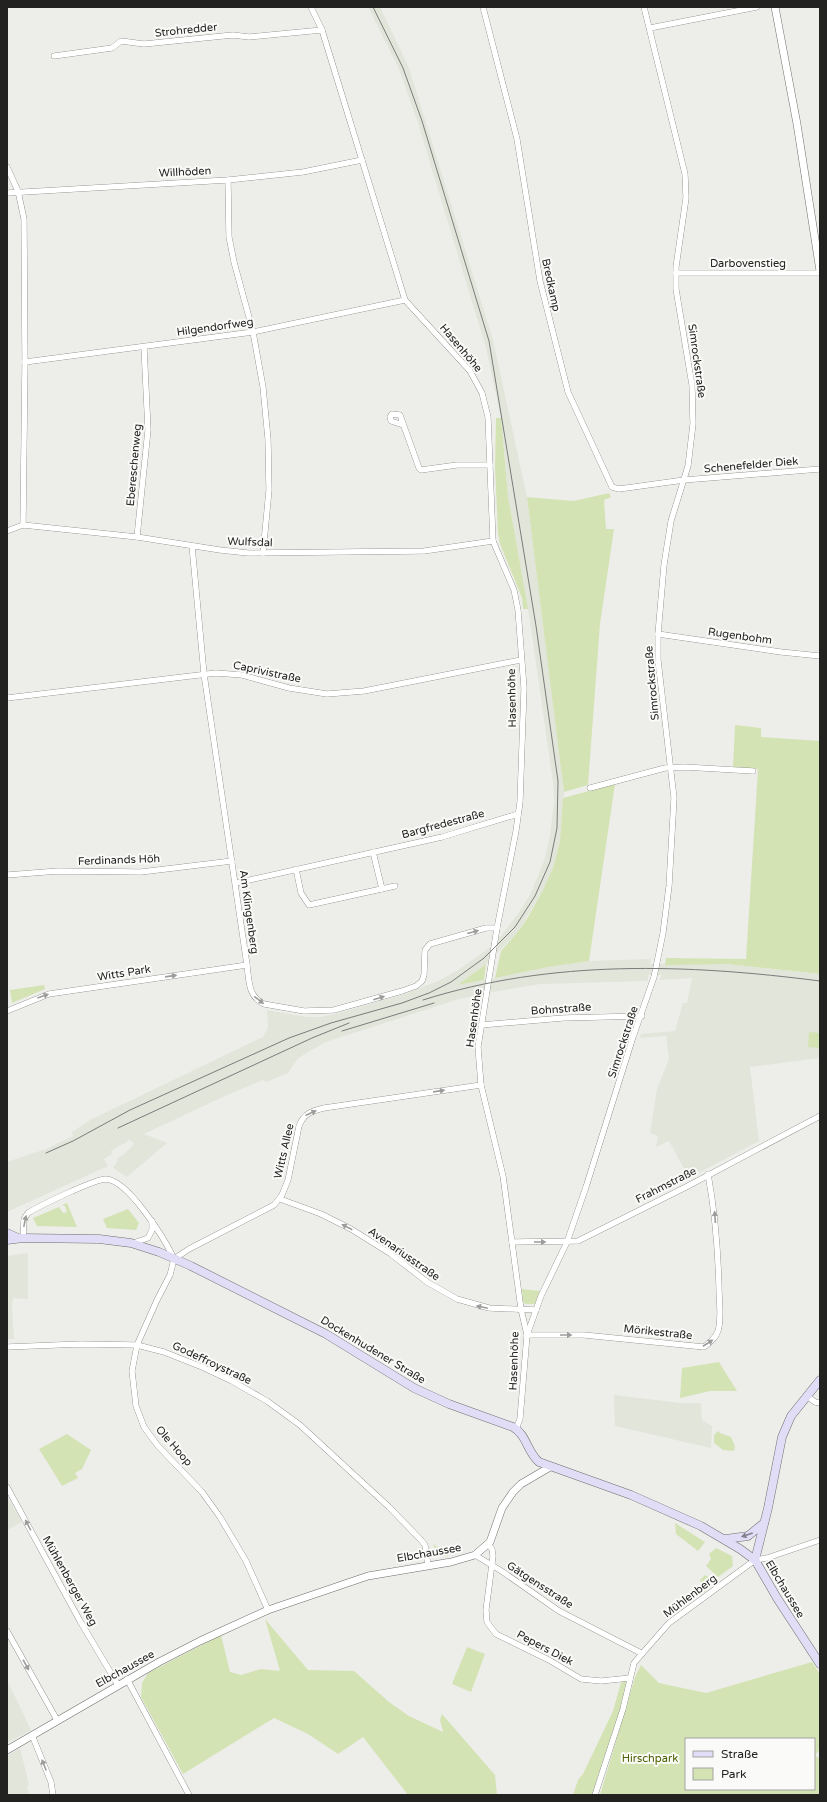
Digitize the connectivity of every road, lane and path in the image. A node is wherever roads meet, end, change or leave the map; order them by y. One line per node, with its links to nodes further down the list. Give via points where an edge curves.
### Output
1 (311, 7): 7 (street, Hasenhöhe)
2 (483, 7): 23 (street, Bredkamp, via 518,139 540,281 568,392 614,488)
3 (644, 7): 6 (street, Simrockstraße)
4 (757, 7): 6 (street)
5 (775, 7): 14 (street, via 797,124)
6 (650, 28): 15 (street, Simrockstraße, via 685,174 686,198)
7 (322, 30): 8 (street, Strohredder, via 144,44 121,41 112,48); 9 (street, Hasenhöhe)
8 (54, 56)
9 (362, 160): 11 (street, Willhöden, via 303,172); 16 (street, Hasenhöhe)
10 (7, 167): 12 (street)
11 (228, 180): 12 (street, Willhöden); 17 (street, via 229,237)
12 (18, 191): 13 (street, Willhöden); 19 (street, via 24,219)
13 (7, 193)
14 (820, 272): 15 (street, Darbovenstieg)
15 (676, 273): 23 (street, Simrockstraße, via 676,289 693,405 691,446)
16 (405, 300): 17 (street, Hilgendorfweg); 21 (street, Hasenhöhe, via 470,371 477,383 488,416)
17 (253, 332): 18 (street, Hilgendorfweg); 29 (street, via 264,387 268,439 268,490)
18 (144, 347): 19 (street, Hilgendorfweg); 26 (street, Ebereschenweg, via 148,430)
19 (25, 362): 24 (street)
20 (403, 425): 21 (street, via 421,470 457,465)
21 (490, 465): 27 (street, Hasenhöhe)
22 (820, 469): 23 (street, Schenefelder Diek)
23 (684, 480): 30 (street, Simrockstraße, via 671,521)
24 (23, 525): 25 (street, Wulfsdal); 26 (street, Wulfsdal)
25 (7, 531)
26 (137, 537): 28 (street, Wulfsdal)
27 (493, 541): 29 (street, Wulfsdal, via 424,551); 32 (street, Hasenhöhe, via 514,590)
28 (192, 546): 29 (street, Wulfsdal); 33 (street, Am Klingenberg)
29 (263, 553)
30 (658, 634): 31 (street, Rugenbohm); 35 (street, Simrockstraße, via 658,660)
31 (820, 656)
32 (521, 660): 33 (street, Caprivistraße, via 364,692 327,694 289,688 242,675); 38 (street, Hasenhöhe, via 524,688)
33 (204, 674): 34 (street, Caprivistraße); 40 (street, Am Klingenberg)
34 (7, 698)
35 (671, 768): 36 (street); 37 (street); 49 (street, Simrockstraße, via 674,798 666,913 654,977)
36 (753, 771)
37 (590, 788)
38 (518, 814): 39 (street, Bargfredestraße, via 452,835); 46 (street, Hasenhöhe)
39 (373, 852): 41 (street, Bargfredestraße); 45 (street)
40 (232, 861): 42 (street, Ferdinands Höh, via 141,872 58,871); 43 (street, Am Klingenberg)
41 (296, 869): 43 (street, Bargfredestraße); 45 (street, via 301,893 308,904)
42 (7, 875)
43 (236, 883): 47 (street, Am Klingenberg)
44 (395, 886): 45 (street)
45 (382, 889)
46 (497, 928): 47 (street, Am Klingenberg, one-way to 46, via 252,993 259,1002 304,1011 339,1010 419,984 424,975 425,950 430,944 486,928); 50 (street, Hasenhöhe)
47 (247, 965): 48 (street, Witts Park, one-way to 47, via 49,994)
48 (7, 1012)
49 (642, 1016): 50 (street, Bohnstraße, via 563,1018); 60 (street, Simrockstraße)
50 (481, 1025): 51 (street, Hasenhöhe, via 478,1047)
51 (481, 1085): 54 (street, Witts Allee, one-way to 51, via 288,1180 302,1119 308,1113 324,1108); 59 (street, Hasenhöhe, via 503,1176)
52 (820, 1116): 53 (street, Frahmstraße)
53 (708, 1174): 60 (street, Frahmstraße, via 578,1241); 65 (street, Mörikestraße, one-way to 53, via 584,1335 704,1346 713,1340 720,1322 715,1210)
54 (280, 1199): 62 (street, via 268,1209 189,1248); 63 (street, Avenariusstraße, one-way to 54, via 489,1308 457,1299 427,1282 391,1254 352,1229)
55 (152, 1221): 57 (street, one-way to 55, via 28,1213 92,1183 108,1179 119,1183); 61 (street, via 152,1230 148,1238); 62 (street, via 164,1237)
56 (7, 1233): 57 (main road)
57 (20, 1238): 58 (main road); 61 (main road, Dockenhudener Straße)
58 (7, 1240)
59 (512, 1242): 60 (street, Frahmstraße, one-way to 60); 63 (street, Hasenhöhe)
60 (567, 1242): 64 (street, Simrockstraße)
61 (131, 1243): 62 (main road, Dockenhudener Straße)
62 (174, 1259): 66 (street, Ole Hoop, via 170,1275); 71 (main road, Dockenhudener Straße, via 258,1298 326,1334 414,1388)
63 (521, 1309): 64 (street); 65 (street, Hasenhöhe)
64 (536, 1310): 65 (street, Simrockstraße)
65 (527, 1335): 71 (street, Hasenhöhe, via 520,1419)
66 (137, 1345): 67 (street, Godeffroystraße); 82 (street, Godeffroystraße, via 164,1352 232,1381 267,1401 300,1425 422,1540); 83 (street, Ole Hoop, via 132,1371 136,1406 144,1427 158,1446 202,1492 220,1517 246,1561)
67 (7, 1347)
68 (820, 1380): 69 (main road)
69 (807, 1396): 70 (street); 75 (main road, via 791,1416 782,1436)
70 (820, 1404)
71 (516, 1429): 72 (main road, via 522,1434 534,1457)
72 (550, 1467): 76 (main road, Elbchaussee, via 631,1495); 78 (street, Elbchaussee, via 521,1484 513,1492 502,1508)
73 (7, 1487): 74 (street, Mühlenberger Weg)
74 (10, 1498): 89 (street, Mühlenberger Weg, one-way to 74)
75 (764, 1523): 76 (main road, one-way to 76, via 748,1536); 80 (main road)
76 (726, 1540): 80 (main road, Elbchaussee)
77 (820, 1540): 80 (street)
78 (488, 1544): 79 (street, Elbchaussee); 81 (street, Gätgensstraße, via 493,1551)
79 (475, 1555): 81 (street); 82 (street, Elbchaussee)
80 (755, 1560): 85 (street, Mühlenberg, via 669,1623); 86 (main road, Elbchaussee, via 776,1598)
81 (492, 1565): 85 (street, Gätgensstraße, via 559,1611); 87 (street, Pepers Diek, via 486,1610 487,1622 496,1634 581,1678 601,1681)
82 (428, 1566): 83 (street, Elbchaussee, via 368,1576)
83 (268, 1610): 88 (street, Elbchaussee, via 200,1641)
84 (7, 1631): 90 (street, one-way to 90)
85 (641, 1653): 87 (street, via 634,1662)
86 (820, 1664)
87 (630, 1678): 95 (street)
88 (127, 1680): 89 (street, Elbchaussee); 94 (street)
89 (118, 1685): 90 (street, Elbchaussee)
90 (57, 1720): 91 (street, Elbchaussee)
91 (32, 1735): 92 (street, Elbchaussee); 93 (street, one-way to 91, via 51,1782)
92 (7, 1750)
93 (53, 1795)
94 (189, 1795)
95 (596, 1795)

